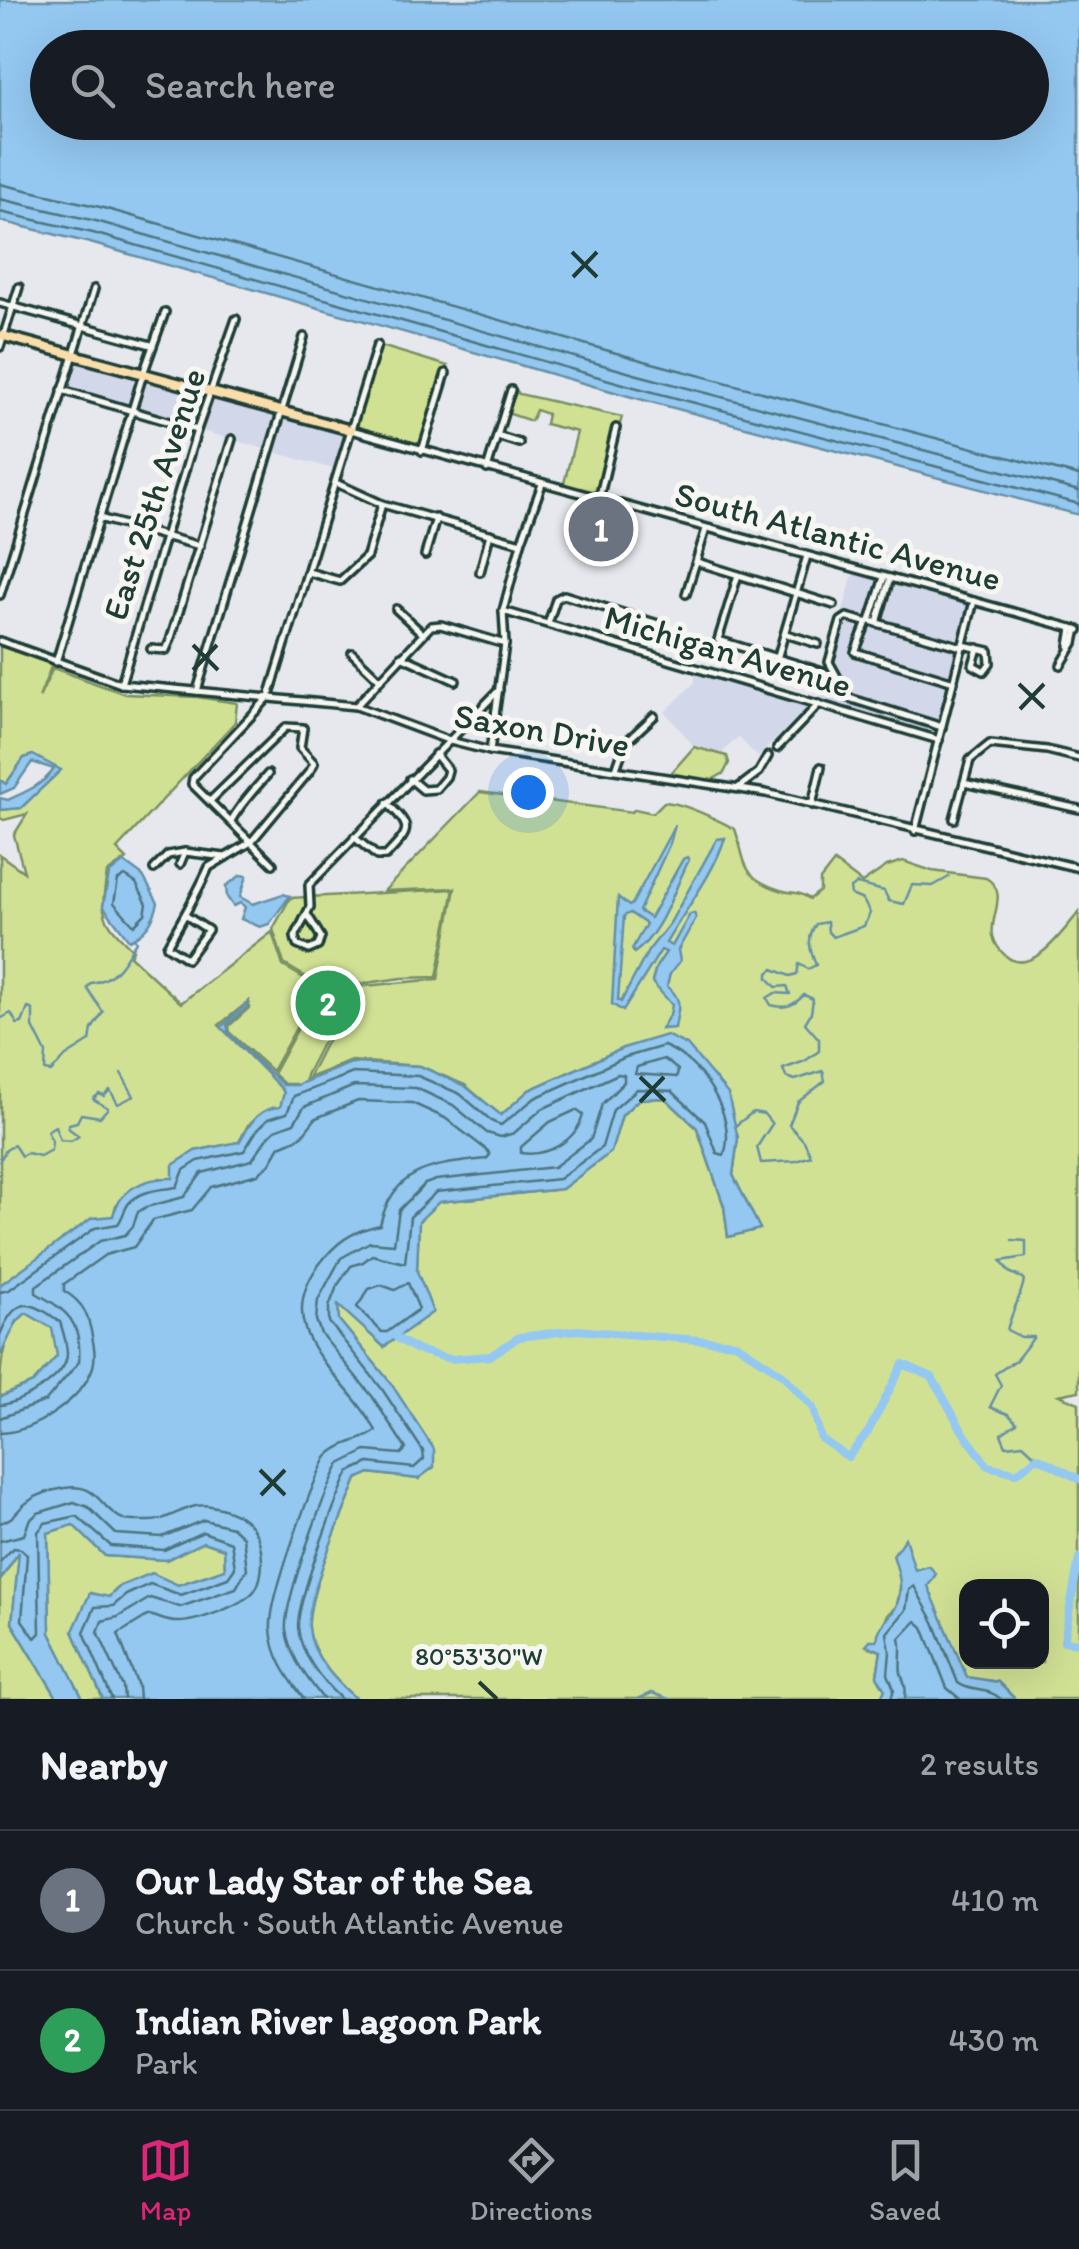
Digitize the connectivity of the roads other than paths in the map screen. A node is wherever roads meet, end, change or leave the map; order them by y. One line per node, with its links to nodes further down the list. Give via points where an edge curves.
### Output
1 (19, 287): 4 (street)
2 (94, 289): 7 (street)
3 (0, 303): 4 (street)
4 (13, 307): 7 (street); 8 (street)
5 (165, 312): 10 (street)
6 (236, 319): 18 (street, East 25th Avenue)
7 (82, 324): 10 (street); 13 (street)
8 (2, 336): 12 (street); 13 (main road)
9 (304, 338): 20 (street)
10 (152, 345): 15 (street)
11 (377, 345): 23 (street)
12 (0, 347)
13 (73, 355): 15 (main road); 16 (street)
14 (446, 373): 27 (street)
15 (143, 374): 18 (main road); 19 (street)
16 (62, 390): 19 (street); 49 (street)
17 (511, 390): 24 (street)
18 (210, 393): 20 (main road); 22 (street, East 25th Avenue)
19 (133, 412): 22 (street); 33 (street)
20 (282, 412): 23 (main road); 77 (street)
21 (616, 428): 31 (street)
22 (198, 430): 37 (street, East 25th Avenue)
23 (350, 430): 27 (street, South Atlantic Avenue); 29 (street)
24 (497, 436): 26 (street); 28 (street)
25 (232, 439): 39 (street)
26 (519, 443)
27 (422, 451): 28 (street, South Atlantic Avenue)
28 (487, 469): 30 (street, South Atlantic Avenue)
29 (336, 483): 32 (street); 43 (street)
30 (542, 484): 31 (street, South Atlantic Avenue); 38 (street)
31 (599, 499): 35 (street, South Atlantic Avenue)
32 (382, 504): 34 (street); 43 (street, via 367,556 340,582)
33 (99, 518): 37 (street); 69 (street)
34 (436, 518): 36 (street); 40 (street)
35 (706, 529): 41 (street, South Atlantic Avenue); 42 (street)
36 (490, 534): 38 (street); 44 (street)
37 (166, 536): 39 (street); 75 (street, East 25th Avenue)
38 (521, 543): 53 (street)
39 (200, 546): 65 (street, via 166,650)
40 (426, 556)
41 (807, 556): 46 (street, South Atlantic Avenue); 47 (street)
42 (697, 562): 45 (street); 48 (street)
43 (308, 572): 78 (street)
44 (480, 572)
45 (738, 576): 47 (street); 68 (street, via 718,640)
46 (887, 577): 50 (street, South Atlantic Avenue); 54 (street)
47 (796, 593): 51 (street); 59 (street)
48 (686, 594)
49 (0, 595)
50 (974, 601): 57 (street, South Atlantic Avenue); 63 (street)
51 (834, 604)
52 (396, 609): 58 (street)
53 (504, 610): 55 (street, Michigan Avenue); 61 (street)
54 (871, 622): 63 (street); 74 (street, via 855,652); 82 (street, via 841,621 829,662 849,698)
55 (548, 624): 56 (street, via 556,599 564,595); 79 (street, Michigan Avenue)
56 (658, 624)
57 (1076, 629): 70 (street)
58 (422, 634): 61 (street, via 441,625); 67 (street)
59 (786, 634): 62 (street); 68 (street)
60 (0, 641): 69 (street, Saxon Drive)
61 (504, 644): 76 (street)
62 (818, 644)
63 (963, 646): 64 (street); 74 (street)
64 (978, 648): 64 (street, via 992,656 984,671 974,665)
65 (150, 649)
66 (352, 652): 72 (street)
67 (400, 656): 72 (street); 73 (street)
68 (777, 659): 71 (street)
69 (56, 662): 75 (street, Saxon Drive)
70 (1061, 665)
71 (826, 673)
72 (379, 679): 80 (street)
73 (456, 681)
74 (954, 682): 82 (street)
75 (121, 684): 77 (street, Saxon Drive)
76 (499, 690): 84 (street); 86 (street)
77 (198, 691): 78 (street, Saxon Drive)
78 (270, 697): 80 (street, Saxon Drive); 96 (street, via 193,778)
79 (819, 704): 83 (street, Michigan Avenue); 85 (street)
80 (356, 706): 84 (street, Saxon Drive)
81 (654, 716): 91 (street, via 625,743)
82 (942, 727): 83 (street)
83 (939, 740): 102 (street)
84 (450, 741): 86 (street, Saxon Drive); 87 (street)
85 (777, 748)
86 (490, 751): 91 (street, Saxon Drive)
87 (434, 754): 93 (street); 93 (street, via 448,770 436,789 423,790)
88 (768, 756): 95 (street)
89 (1079, 758): 94 (street, via 996,742 975,754)
90 (821, 767): 98 (street)
91 (616, 769): 95 (street, Saxon Drive)
92 (268, 774): 101 (street)
93 (410, 779): 97 (street)
94 (964, 783): 99 (street); 100 (street)
95 (738, 788): 98 (street, Saxon Drive)
96 (210, 801): 101 (street); 104 (street, via 286,727 304,728 300,748 314,763)
97 (387, 803): 103 (street); 103 (street, via 408,828 386,856)
98 (812, 804): 102 (street, Saxon Drive)
99 (1079, 809)
100 (954, 819)
101 (231, 820): 104 (street)
102 (914, 830): 109 (street, Saxon Drive)
103 (354, 837): 111 (street, via 309,885)
104 (251, 842): 106 (street); 108 (street)
105 (185, 852): 106 (street); 107 (street); 110 (street, via 168,855)
106 (232, 856): 112 (street, via 209,867)
107 (180, 864)
108 (274, 864)
109 (1079, 868)
110 (154, 870)
111 (308, 914): 111 (street, via 320,937 309,950 295,937)
112 (184, 915): 112 (street, via 167,946 186,959 208,930)

